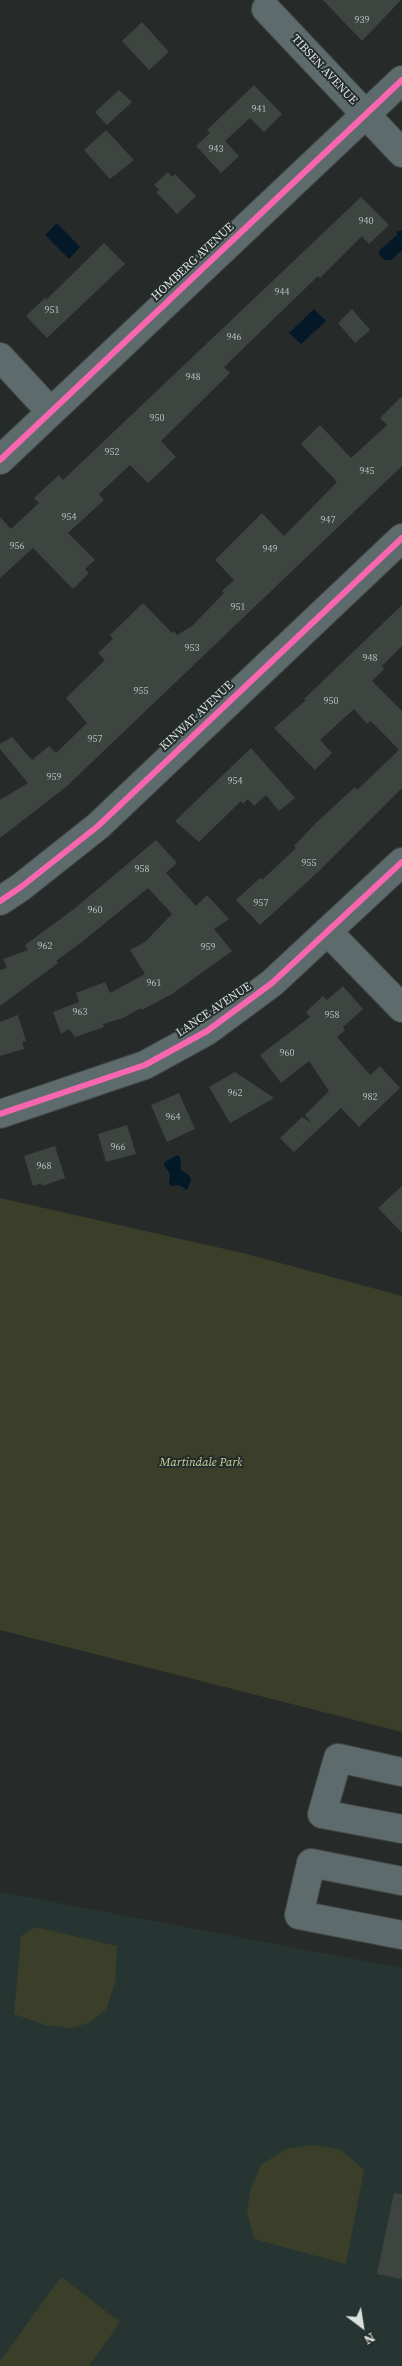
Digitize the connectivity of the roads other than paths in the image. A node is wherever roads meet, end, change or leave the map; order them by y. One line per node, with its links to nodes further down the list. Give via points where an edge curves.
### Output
1 (266, 9): 3 (street, TIBSEN AVENUE)
2 (402, 80): 3 (street, HOMBERG AVENUE)
3 (366, 114): 4 (street, TIBSEN AVENUE); 6 (street, HOMBERG AVENUE)
4 (402, 153)
5 (0, 356): 6 (street)
6 (51, 412): 7 (street, HOMBERG AVENUE)
7 (0, 460)
8 (402, 538): 10 (street, KINWAT AVENUE, via 98,826)
9 (402, 862): 11 (street, LANCE AVENUE)
10 (0, 901)
11 (328, 932): 12 (street); 13 (street, LANCE AVENUE, via 272,984 180,1046 145,1065)
12 (402, 1008)
13 (0, 1114)
14 (402, 1772): 15 (street, via 338,1758 322,1814)
15 (402, 1830)
16 (402, 1881): 17 (street, via 311,1864 299,1915)
17 (402, 1935)

